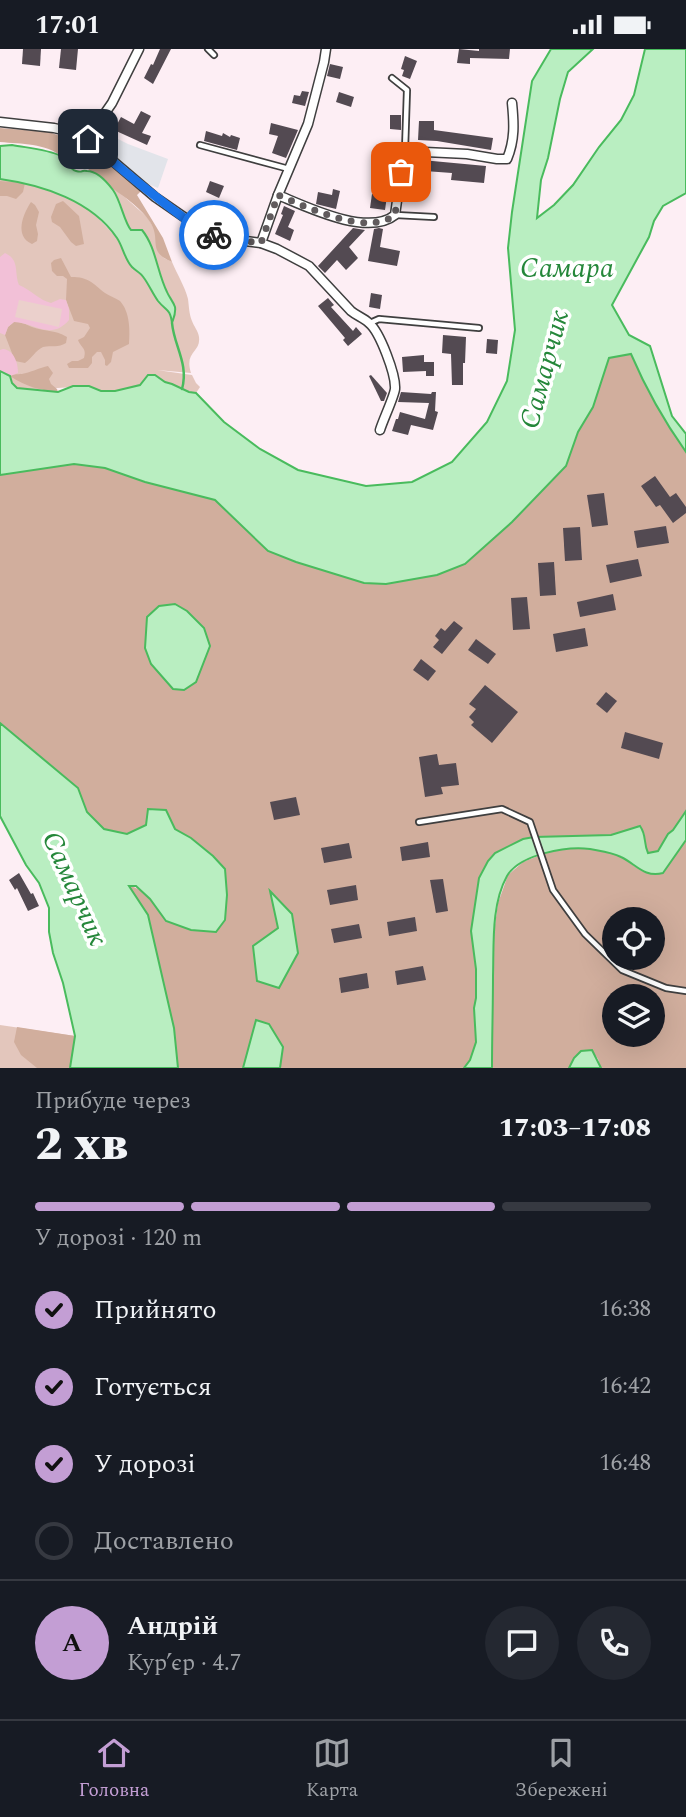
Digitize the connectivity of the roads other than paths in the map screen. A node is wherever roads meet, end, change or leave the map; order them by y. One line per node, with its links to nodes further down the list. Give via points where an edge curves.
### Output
1 (139, 49): 8 (street)
2 (208, 49): 4 (lane)
3 (326, 49): 11 (street, via 308,124)
4 (214, 55)
5 (392, 78): 10 (lane, via 407,90)
6 (512, 103): 10 (street, via 513,146 507,159)
7 (0, 122): 8 (street, via 54,128)
8 (88, 139): 15 (street, via 155,197 207,233)
9 (200, 145): 11 (lane)
10 (404, 151): 13 (street)
11 (290, 170): 12 (street)
12 (278, 195): 13 (street, via 332,216 363,222 375,223); 15 (street)
13 (395, 215): 14 (lane)
14 (434, 217)
15 (261, 243): 16 (street, via 309,266 351,311)
16 (369, 323): 17 (lane, via 379,319); 18 (street, via 381,339 395,388)
17 (479, 328)
18 (380, 430)
19 (419, 822): 20 (lane, via 502,809 530,822 553,890 584,934 622,969 666,988)
20 (686, 991)

